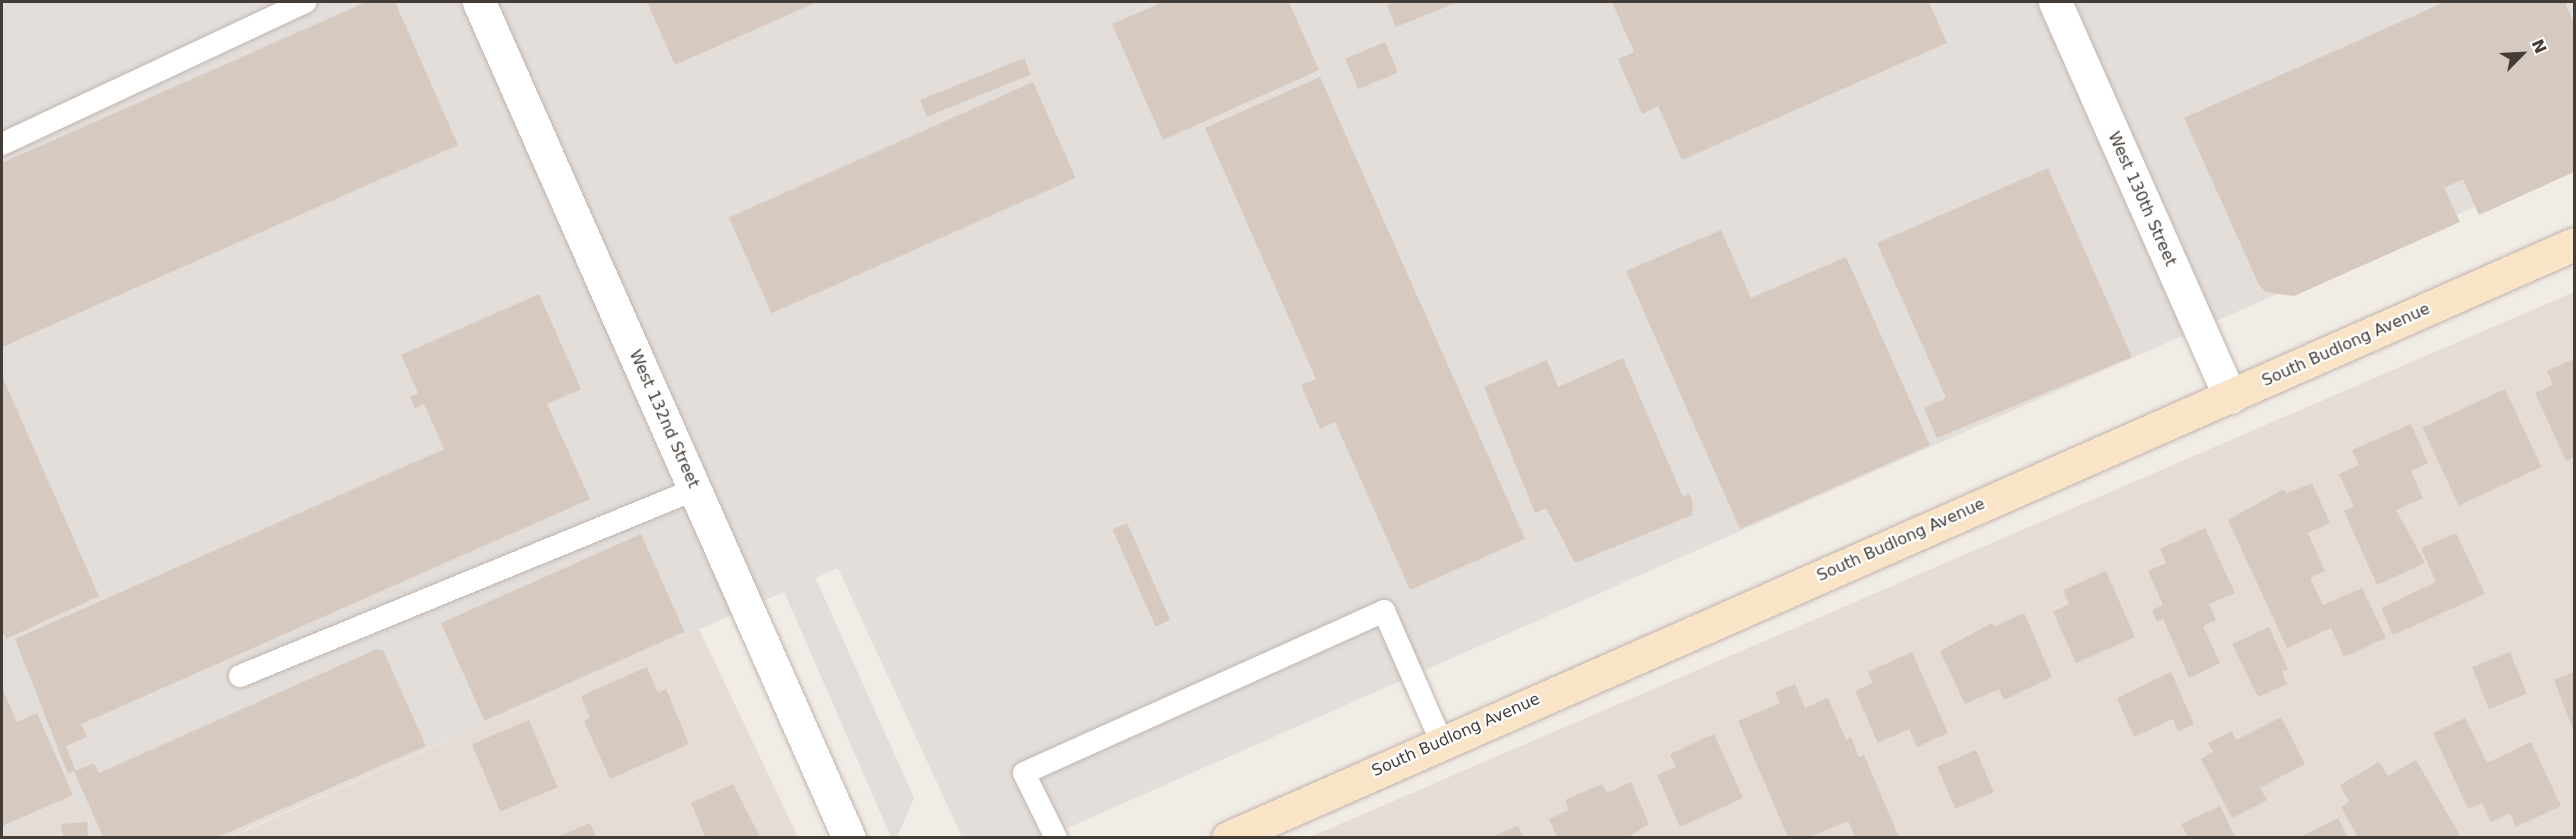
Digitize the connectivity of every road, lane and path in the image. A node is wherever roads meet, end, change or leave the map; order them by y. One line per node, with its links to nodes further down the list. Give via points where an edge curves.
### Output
1 (305, 2): 4 (lane)
2 (479, 2): 7 (street, West 132nd Street)
3 (2055, 2): 6 (street, West 130th Street)
4 (2, 144)
5 (2574, 244): 6 (street, South Budlong Avenue)
6 (2230, 397): 9 (street, South Budlong Avenue)
7 (695, 489): 8 (lane); 10 (street, West 132nd Street)
8 (240, 676)
9 (1441, 741): 11 (lane, via 1384,611 1024,773); 12 (street, South Budlong Avenue)
10 (849, 837)
11 (1056, 837)
12 (1228, 837)

